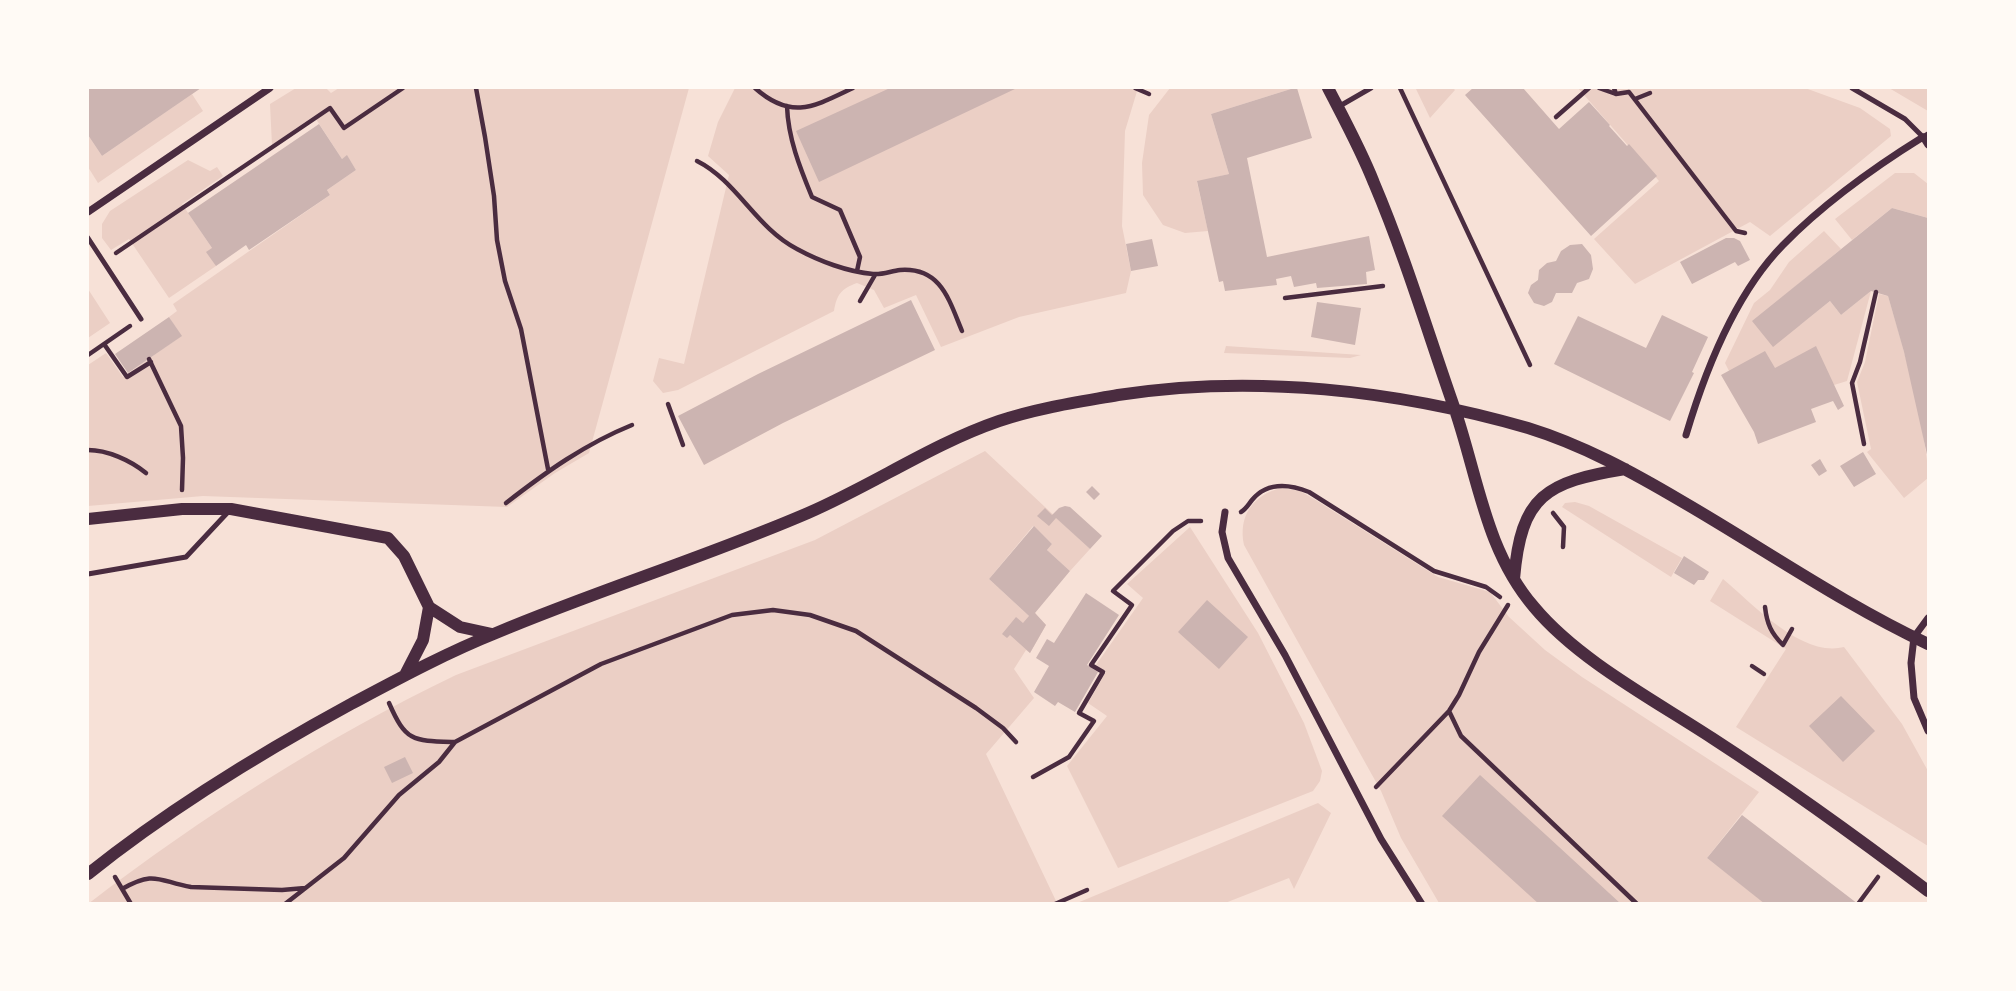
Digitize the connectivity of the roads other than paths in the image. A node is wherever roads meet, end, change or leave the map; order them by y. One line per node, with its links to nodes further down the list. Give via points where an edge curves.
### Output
1 (249, 88): 6 (street)
2 (270, 88): 6 (street)
3 (1328, 88): 7 (street)
4 (1371, 88): 7 (lane)
5 (1852, 88): 8 (lane)
6 (255, 97): 10 (street)
7 (1338, 107): 13 (street, via 1396,238)
8 (1926, 135): 9 (street); 14 (street, via 1835,198 1782,246 1728,325)
9 (1928, 145)
10 (88, 212)
11 (88, 238): 12 (lane)
12 (141, 318)
13 (1455, 409): 15 (street, via 1542,433); 20 (street, via 1491,533); 23 (street, via 1323,390 1210,386 1116,396 1020,415 946,443 807,513)
14 (1686, 435)
15 (1626, 469): 20 (street, via 1589,475 1541,498 1523,526); 24 (street)
16 (231, 509): 18 (street); 19 (lane, via 186,557); 21 (street, via 388,538 404,556)
17 (1225, 512): 30 (street, via 1222,532 1228,558)
18 (88, 519)
19 (88, 574)
20 (1514, 579): 29 (street, via 1559,634 1597,663 1756,767)
21 (429, 607): 23 (street, via 460,627); 26 (street, via 423,640)
22 (1928, 618): 24 (street)
23 (493, 634): 26 (street)
24 (1914, 637): 25 (street); 27 (street, via 1914,698)
25 (1928, 643)
26 (405, 675): 28 (street, via 243,765)
27 (1928, 731)
28 (88, 874)
29 (1928, 891)
30 (1422, 904)

